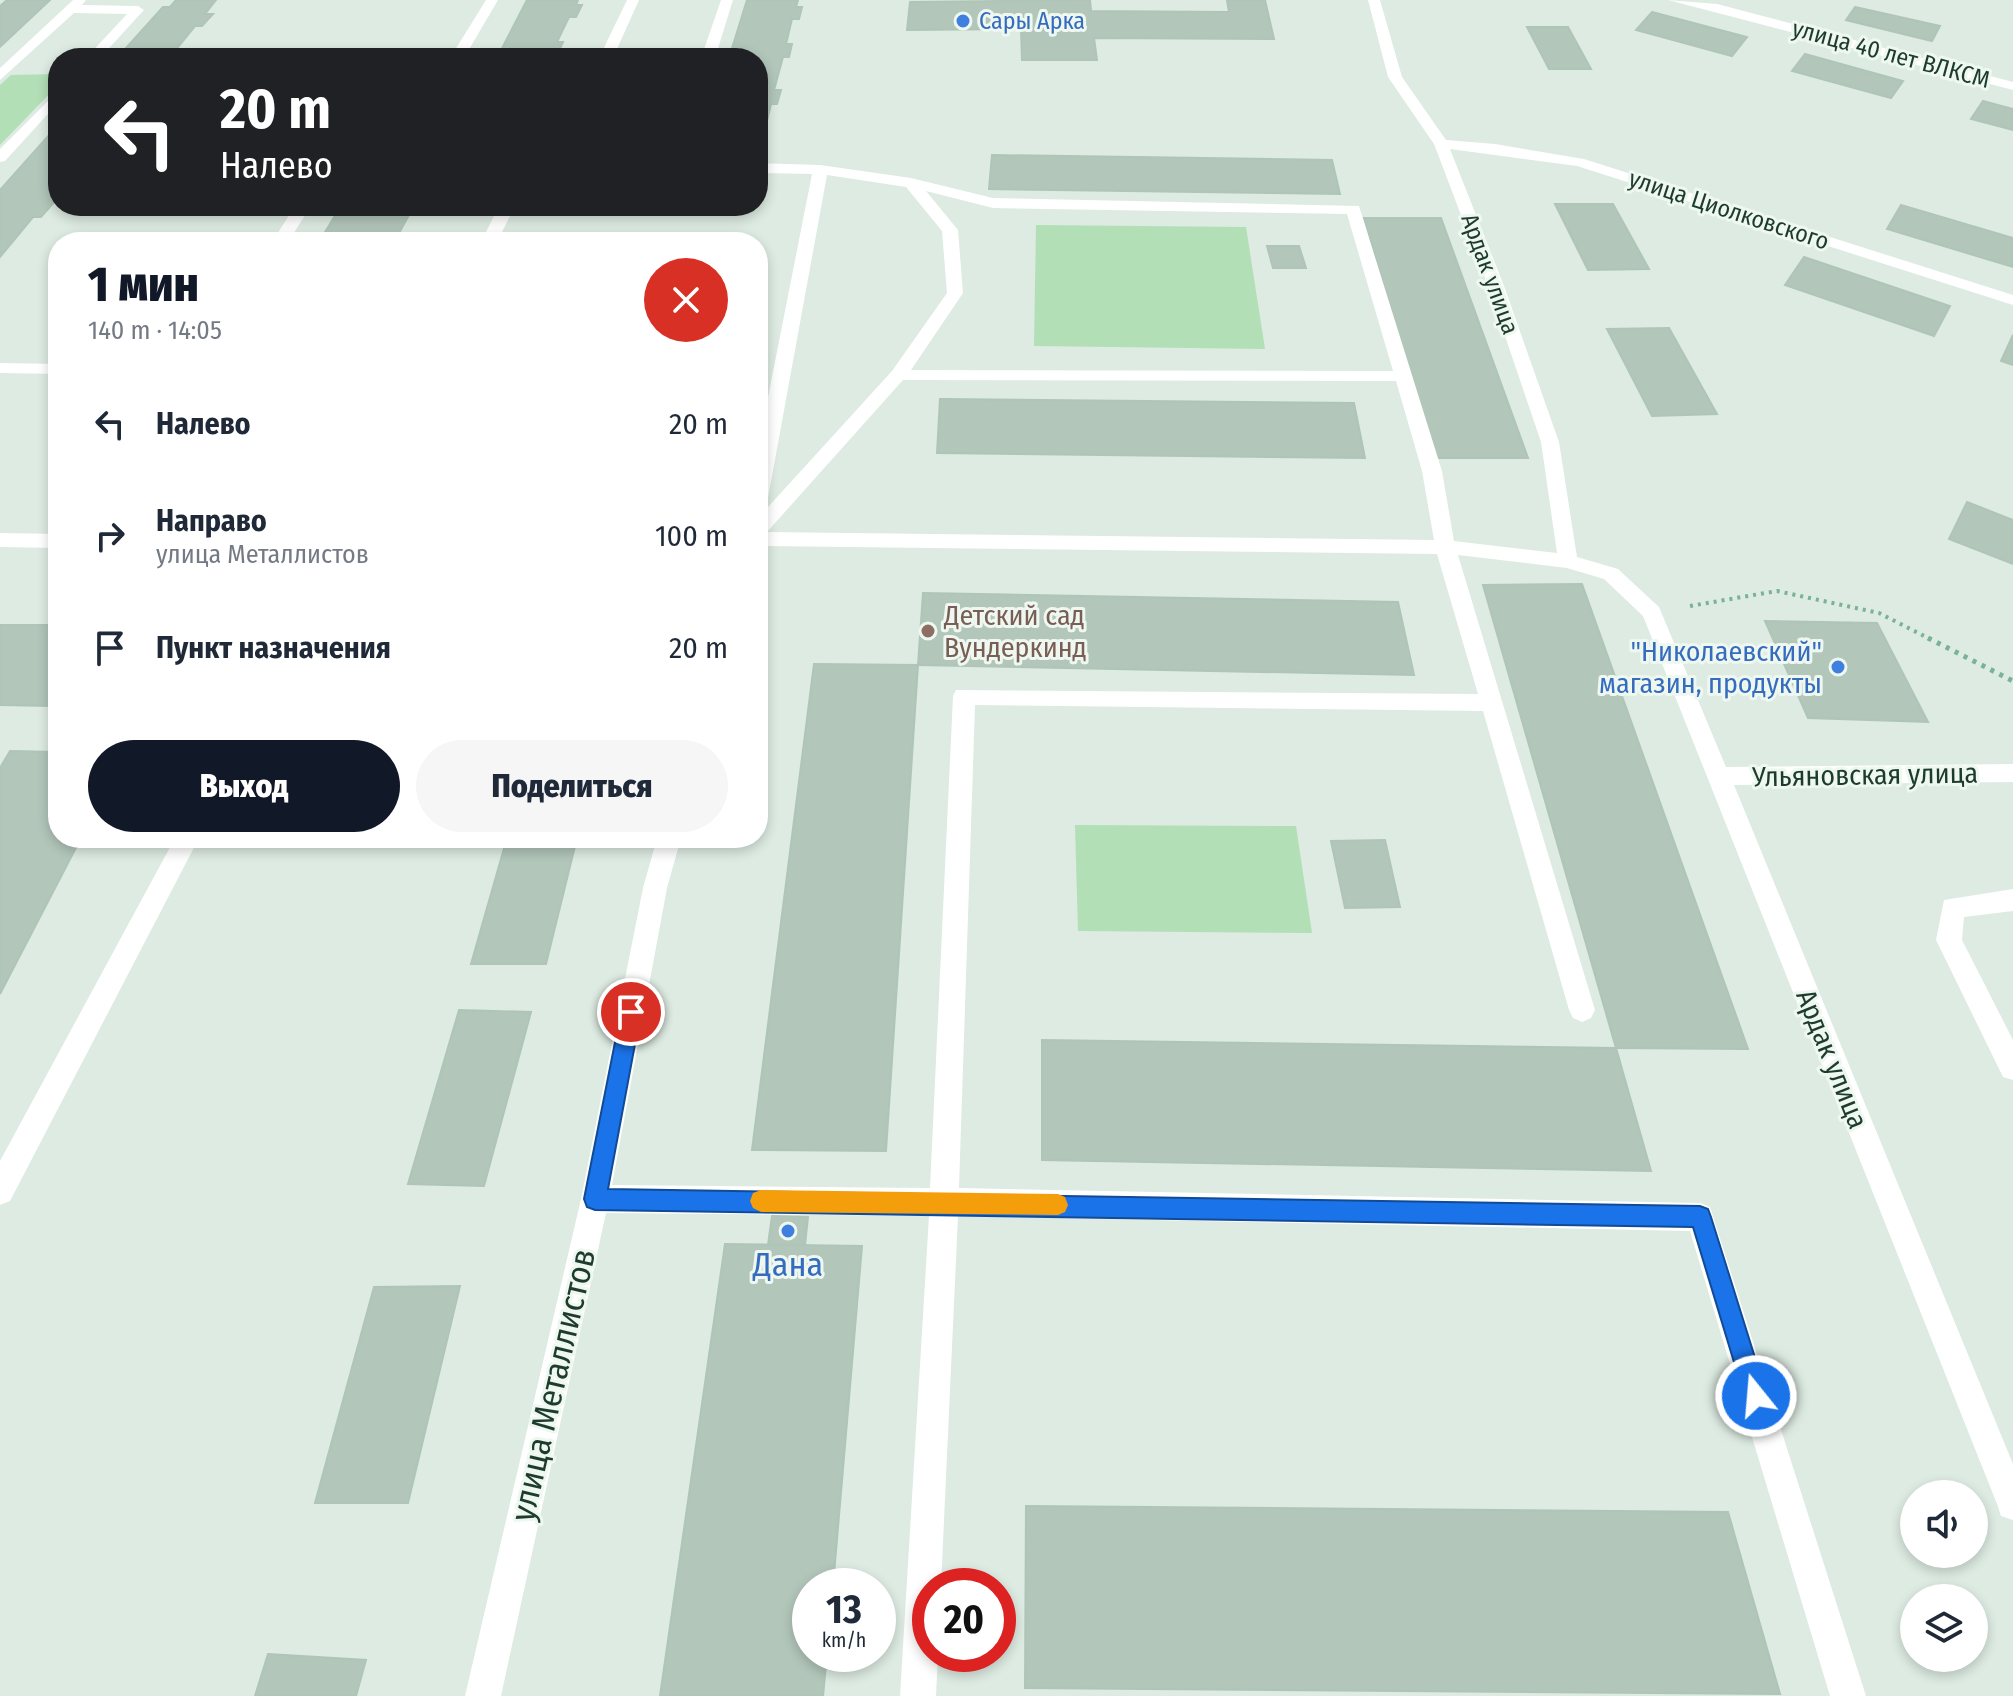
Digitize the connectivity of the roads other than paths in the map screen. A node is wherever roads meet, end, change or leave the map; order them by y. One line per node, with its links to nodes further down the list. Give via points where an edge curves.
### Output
1 (492, 0): 8 (street)
2 (633, 0): 9 (street)
3 (727, 0): 10 (street)
4 (1374, 0): 14 (street, Ардак улица, via 1395,77)
5 (1674, 0): 12 (street, улица 40 лет ВЛКСМ)
6 (75, 5): 7 (street, via 138,10); 11 (street)
7 (102, 48)
8 (463, 48)
9 (611, 48)
10 (711, 48)
11 (0, 76)
12 (2013, 86)
13 (48, 106): 15 (street)
14 (1441, 144): 19 (street, улица Циолковского, via 1579,162); 30 (street, Ардак улица, via 1550,442)
15 (0, 158)
16 (768, 168): 17 (street)
17 (820, 170): 18 (street); 24 (street)
18 (911, 183): 22 (street, via 950,230 955,293); 23 (street, via 993,203 1353,209)
19 (2013, 300)
20 (0, 368): 21 (street)
21 (48, 369)
22 (898, 375): 23 (street); 25 (street)
23 (1400, 376): 29 (street, via 1432,471)
24 (768, 445)
25 (768, 519)
26 (768, 539): 29 (street)
27 (0, 540): 28 (street)
28 (48, 541)
29 (1445, 547): 30 (street); 31 (street)
30 (1568, 561): 33 (street, Ардак улица, via 1611,574 1652,612)
31 (1494, 703): 37 (street); 41 (street, via 964,696)
32 (2013, 773): 33 (street, Ульяновская улица)
33 (1717, 776): 42 (street, Ардак улица)
34 (182, 848): 39 (street)
35 (666, 848): 40 (street, улица Металлистов)
36 (2013, 900): 38 (street, via 1953,908 1949,940)
37 (1582, 1010)
38 (2013, 1068)
39 (0, 1191)
40 (595, 1199): 41 (street); 43 (street, улица Металлистов)
41 (944, 1202): 44 (street); 45 (street, via 1700,1217)
42 (2013, 1504)
43 (483, 1696)
44 (918, 1696)
45 (1848, 1696)

